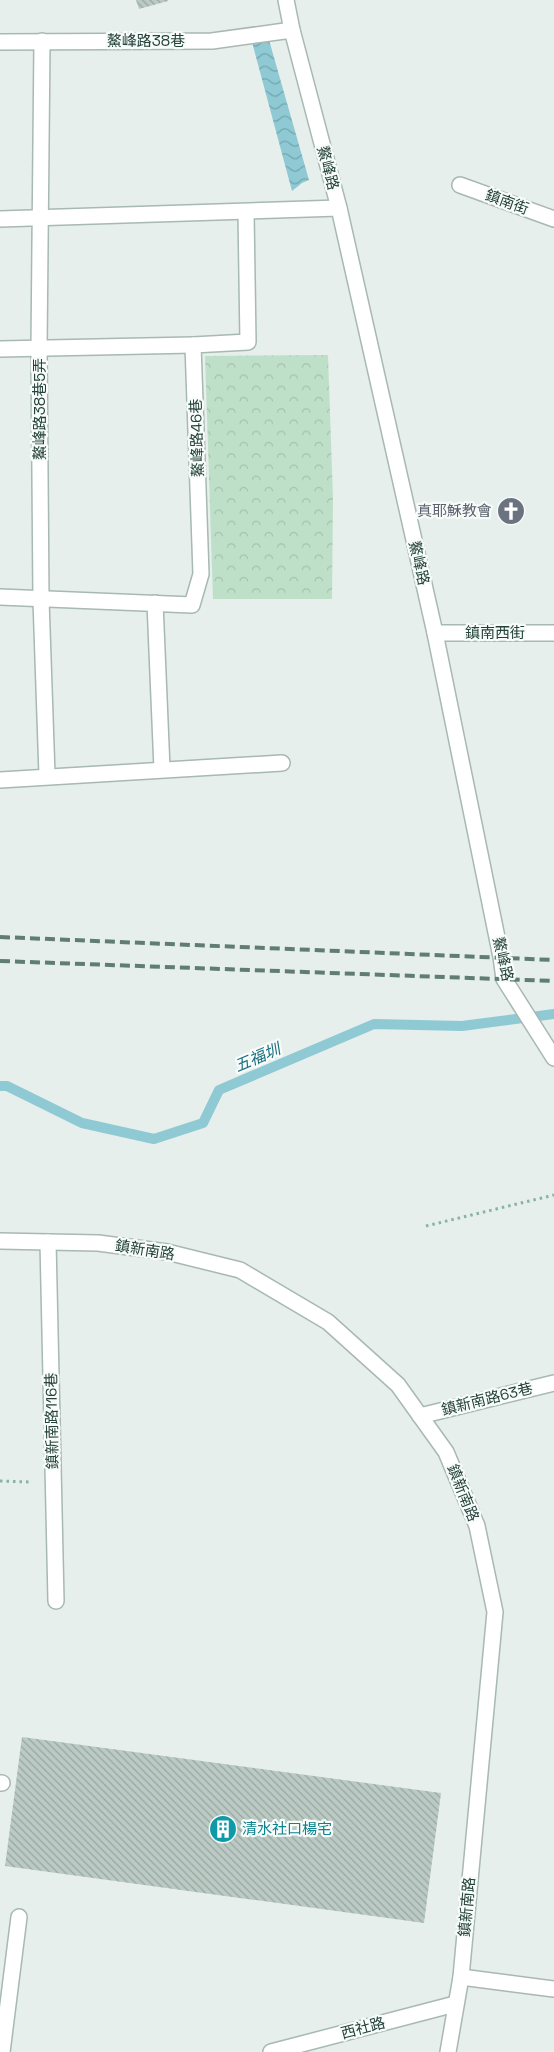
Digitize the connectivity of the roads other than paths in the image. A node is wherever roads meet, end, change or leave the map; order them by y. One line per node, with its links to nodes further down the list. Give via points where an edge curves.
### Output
1 (286, 0): 2 (street, 鰲峰路)
2 (292, 30): 3 (street, 鰲峰路38巷, via 212,41); 6 (street, 鰲峰路)
3 (42, 41): 4 (street, 鰲峰路38巷); 8 (street, 鰲峰路38巷5弄)
4 (0, 42)
5 (460, 185): 10 (street, 鎮南街)
6 (339, 208): 7 (street); 17 (street, 鰲峰路)
7 (246, 212): 8 (street); 11 (street, via 248,342)
8 (41, 218): 9 (street); 12 (street, 鰲峰路38巷5弄)
9 (0, 219)
10 (554, 219)
11 (193, 344): 12 (street); 16 (street, 鰲峰路46巷, via 201,574 192,606)
12 (40, 348): 13 (street); 15 (street, 鰲峰路38巷5弄)
13 (0, 349)
14 (0, 597): 15 (street)
15 (40, 600): 16 (street); 21 (street, 鰲峰路38巷5弄)
16 (155, 603): 20 (street)
17 (435, 633): 18 (street, 鎮南西街); 23 (street, 鰲峰路, via 504,979)
18 (554, 633)
19 (282, 763): 20 (street)
20 (162, 769): 21 (street)
21 (47, 776): 22 (street)
22 (0, 780)
23 (554, 1058)
24 (0, 1240): 25 (street, 鎮新南路)
25 (48, 1242): 27 (street, 鎮新南路, via 98,1243 167,1252 240,1270 328,1322 398,1385); 28 (street, 鎮新南路116巷)
26 (554, 1383): 27 (street, 鎮新南路63巷)
27 (420, 1416): 30 (street, 鎮新南路, via 446,1452 477,1526 495,1612)
28 (56, 1601)
29 (19, 1917): 33 (street)
30 (461, 1977): 31 (street); 32 (street, 鎮新南路)
31 (554, 1989)
32 (455, 2004): 34 (street, 西社路); 35 (street, 鎮新南路)
33 (2, 2052)
34 (272, 2052)
35 (448, 2052)

